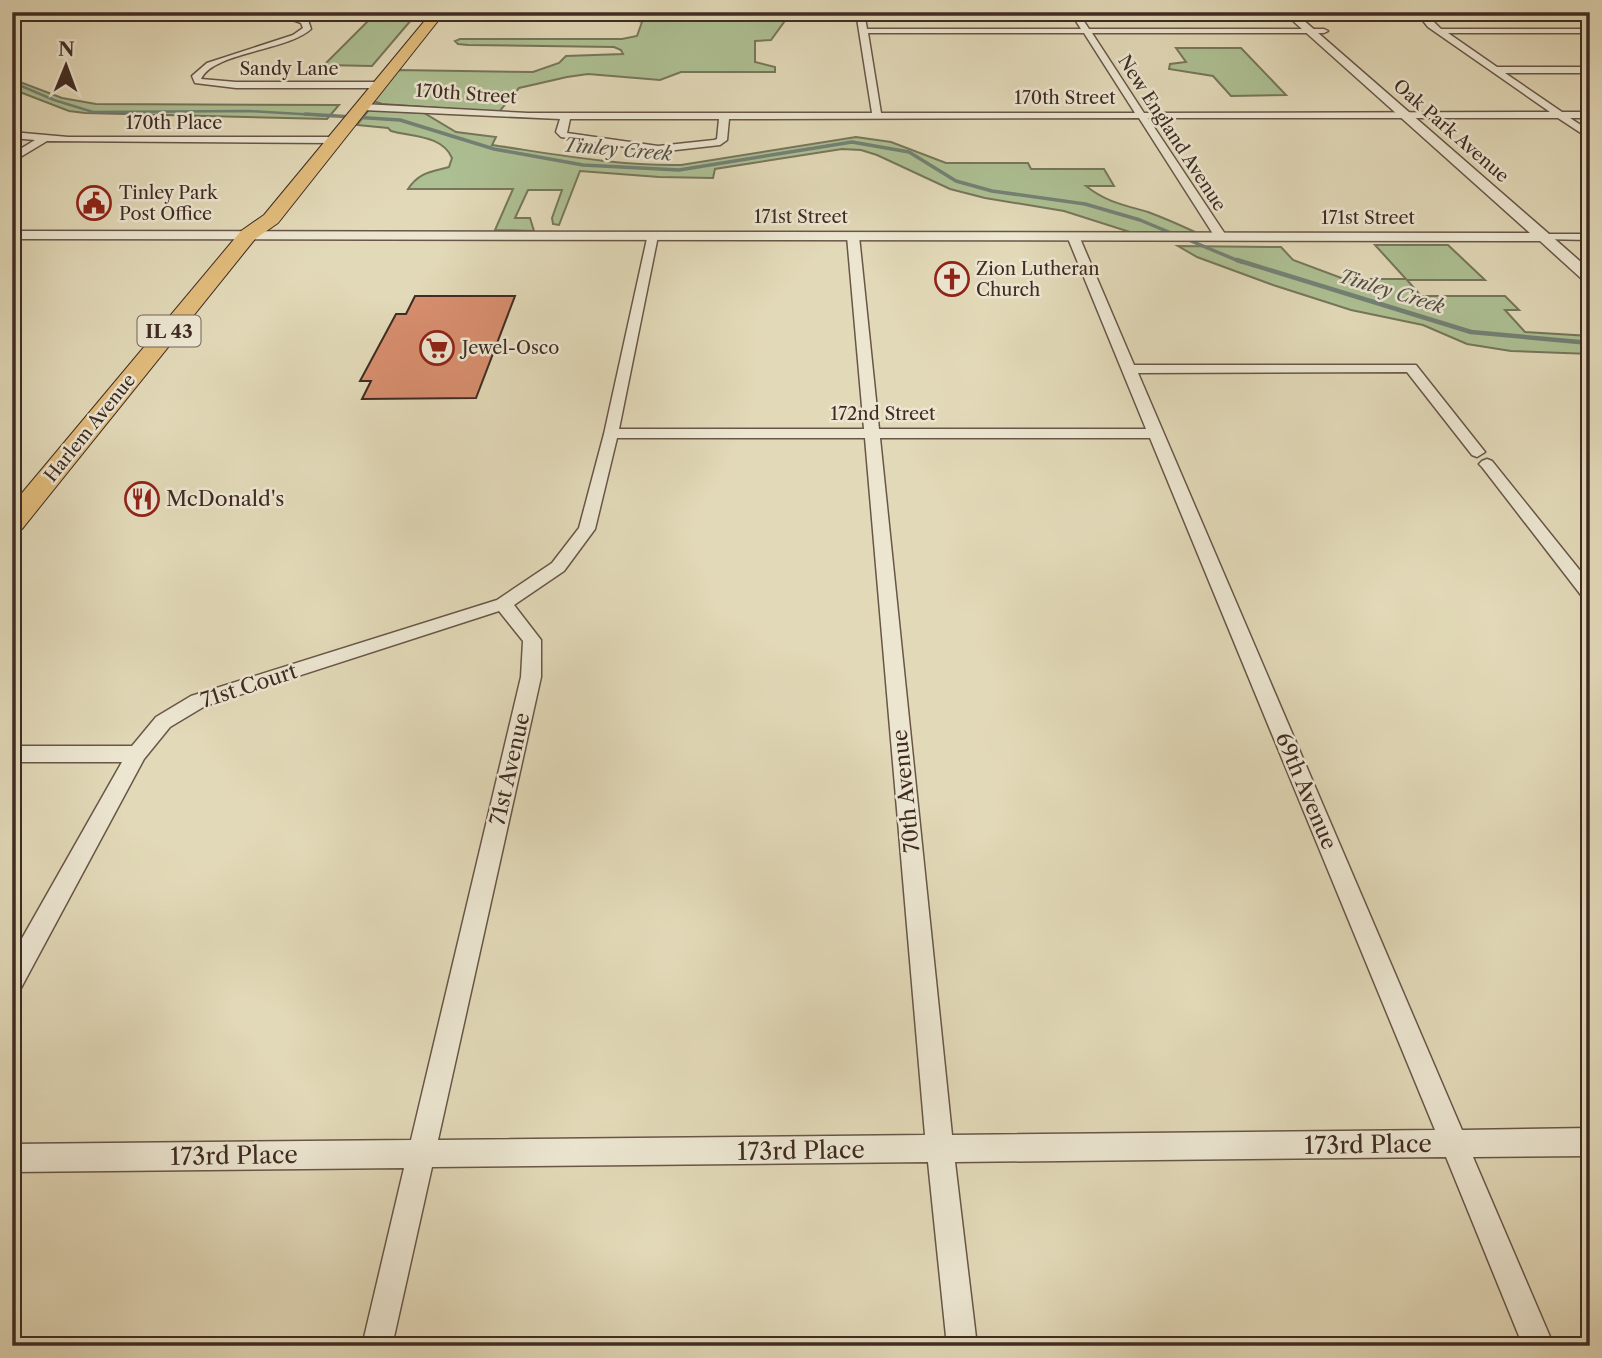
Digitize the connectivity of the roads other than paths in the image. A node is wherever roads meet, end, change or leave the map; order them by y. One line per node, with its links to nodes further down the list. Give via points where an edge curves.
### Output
1 (39, 12): 9 (street)
2 (424, 12): 20 (main road, Harlem Avenue / IL 43)
3 (439, 12): 21 (main road, Harlem Avenue / IL 43)
4 (860, 12): 10 (street)
5 (1074, 12): 11 (street, New England Avenue)
6 (1288, 12): 12 (street, Oak Park Avenue)
7 (1420, 12): 15 (street)
8 (282, 13): 18 (street, Sandy Lane, via 304,22 304,33 210,65 196,76)
9 (12, 19)
10 (863, 31): 11 (street); 27 (street)
11 (1086, 31): 12 (street); 28 (street, New England Avenue)
12 (1309, 31): 13 (street); 29 (street, Oak Park Avenue)
13 (1324, 31)
14 (1590, 31): 15 (street)
15 (1440, 32): 16 (street)
16 (1495, 70): 17 (street); 23 (street)
17 (1590, 70)
18 (198, 80): 19 (street, Sandy Lane); 20 (street, Sandy Lane, via 236,85)
19 (185, 83)
20 (362, 85): 21 (street, Sandy Lane); 22 (main road, Harlem Avenue / IL 43)
21 (380, 85): 22 (main road, Harlem Avenue / IL 43)
22 (349, 114): 25 (street, 170th Street); 33 (main road, Harlem Avenue / IL 43); 34 (main road, Harlem Avenue / IL 43)
23 (1558, 115): 24 (street); 29 (street); 31 (street)
24 (1590, 115)
25 (566, 116): 26 (street, 170th Street); 26 (street, via 564,135 666,149 722,140)
26 (724, 116): 27 (street, 170th Street)
27 (877, 116): 28 (street, 170th Street)
28 (1142, 116): 29 (street, 170th Street); 41 (street, New England Avenue)
29 (1405, 116): 42 (street, Oak Park Avenue)
30 (12, 135): 32 (street, 170th Place)
31 (1590, 136)
32 (43, 139): 33 (street, 170th Place); 35 (street)
33 (317, 140): 34 (street, 170th Place); 37 (main road, Harlem Avenue / IL 43, via 250,219)
34 (336, 140): 37 (main road, Harlem Avenue / IL 43, via 271,219)
35 (12, 159)
36 (12, 235): 37 (street, 171st Street)
37 (248, 235): 38 (street, 171st Street); 49 (main road, Harlem Avenue / IL 43)
38 (652, 236): 39 (street, 171st Street); 48 (street)
39 (853, 236): 40 (street, 171st Street); 46 (street, 70th Avenue)
40 (1073, 236): 41 (street, 171st Street); 45 (street, 69th Avenue)
41 (1221, 237): 42 (street, 171st Street)
42 (1544, 237): 43 (street, 171st Street); 44 (street, Oak Park Avenue)
43 (1590, 237)
44 (1590, 278)
45 (1127, 369): 47 (street, 69th Avenue); 50 (street, via 1411,368)
46 (870, 433): 47 (street, 172nd Street); 48 (street, 172nd Street); 57 (street, 70th Avenue)
47 (1154, 433): 56 (street, 69th Avenue)
48 (611, 434): 51 (street, via 587,529 558,567)
49 (12, 523)
50 (1590, 595)
51 (503, 604): 53 (street, 71st Court, via 198,701 163,722); 58 (street, 71st Avenue, via 532,640 531,677)
52 (12, 754): 53 (street)
53 (137, 754): 54 (street, 71st Court)
54 (12, 980)
55 (1590, 1142): 56 (street, 173rd Place)
56 (1455, 1144): 57 (street, 173rd Place); 62 (street, 69th Avenue)
57 (940, 1149): 58 (street, 173rd Place); 61 (street, 70th Avenue)
58 (422, 1154): 59 (street, 173rd Place); 60 (street, 71st Avenue)
59 (12, 1158)
60 (377, 1346)
61 (962, 1346)
62 (1539, 1346)

